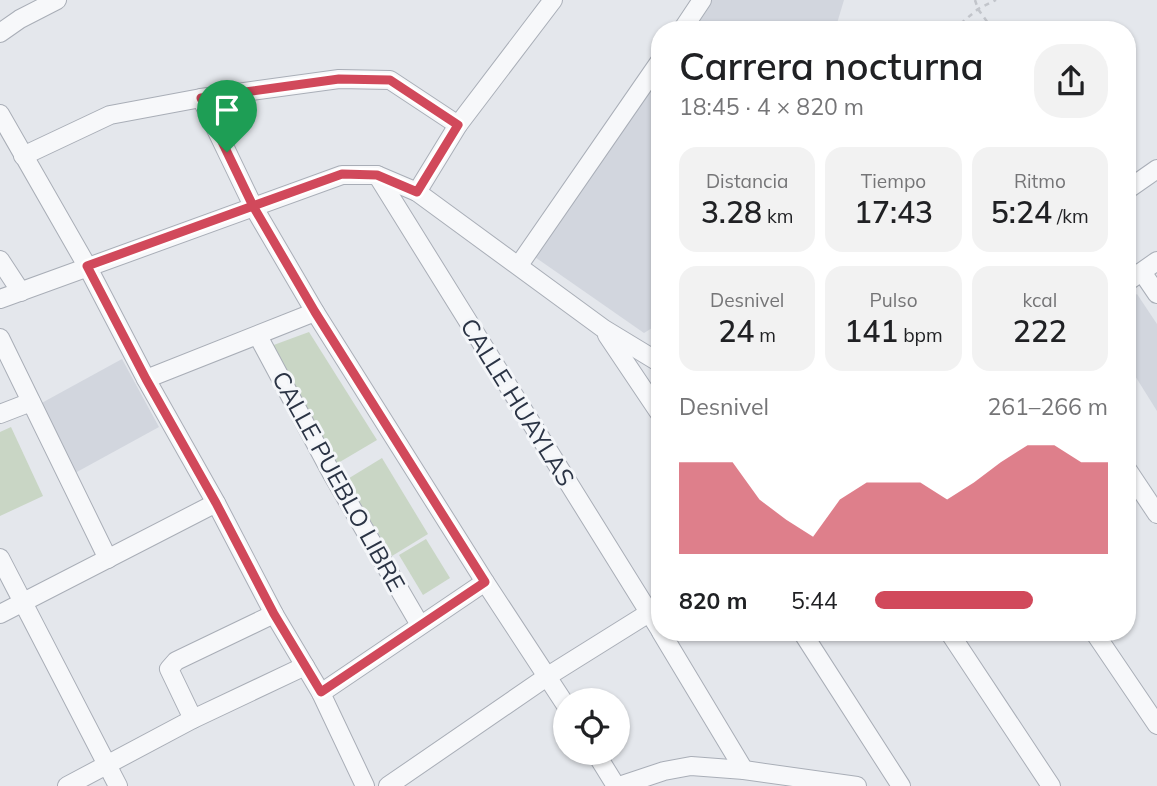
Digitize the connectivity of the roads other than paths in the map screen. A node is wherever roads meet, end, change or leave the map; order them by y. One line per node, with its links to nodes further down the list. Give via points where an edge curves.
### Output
1 (57, 0): 5 (street)
2 (553, 0): 9 (street)
3 (702, 0): 4 (street)
4 (688, 21)
5 (0, 33)
6 (651, 74): 17 (street)
7 (201, 98): 9 (street, via 339,79 390,80); 10 (street, via 110,115); 15 (street)
8 (0, 114): 10 (street)
9 (458, 125): 14 (street)
10 (23, 156): 18 (street)
11 (1157, 169): 13 (street)
12 (377, 175): 14 (street); 15 (street, via 342,174); 39 (street, CALLE HUAYLAS)
13 (1136, 184)
14 (417, 192): 17 (street)
15 (253, 206): 18 (street); 23 (street)
16 (0, 260): 20 (street)
17 (519, 265): 24 (street)
18 (87, 266): 20 (street); 28 (street)
19 (1142, 272): 21 (street)
20 (21, 292): 22 (street)
21 (1157, 294)
22 (0, 299)
23 (315, 312): 25 (street); 37 (street)
24 (604, 329): 27 (street); 29 (street)
25 (258, 335): 28 (street); 43 (street, CALLE PUEBLO LIBRE)
26 (0, 338): 30 (street)
27 (651, 358)
28 (146, 379): 33 (street)
29 (651, 400)
30 (31, 401): 31 (street); 36 (street)
31 (0, 414)
32 (1136, 482): 34 (street)
33 (216, 503): 36 (street); 42 (street)
34 (1157, 514)
35 (0, 558): 38 (street)
36 (108, 559): 38 (street)
37 (485, 582): 43 (street); 49 (street)
38 (23, 602): 41 (street); 54 (street)
39 (651, 604)
40 (651, 611): 49 (street)
41 (0, 614)
42 (274, 614): 48 (street); 52 (street, via 176,661 169,669)
43 (420, 625): 51 (street)
44 (666, 641): 56 (street, CALLE HUAYLAS)
45 (808, 641): 63 (street)
46 (955, 641): 64 (street)
47 (1100, 641): 53 (street)
48 (305, 666): 51 (street); 52 (street)
49 (548, 676): 50 (street); 60 (street)
50 (555, 688)
51 (321, 692): 59 (street)
52 (194, 719): 54 (street)
53 (1157, 724)
54 (106, 765): 57 (street); 58 (street)
55 (603, 765): 61 (street)
56 (744, 770): 61 (street, via 691,766); 62 (street)
57 (67, 786)
58 (118, 786)
59 (365, 786)
60 (388, 786)
61 (617, 786)
62 (857, 786)
63 (901, 786)
64 (1051, 786)

